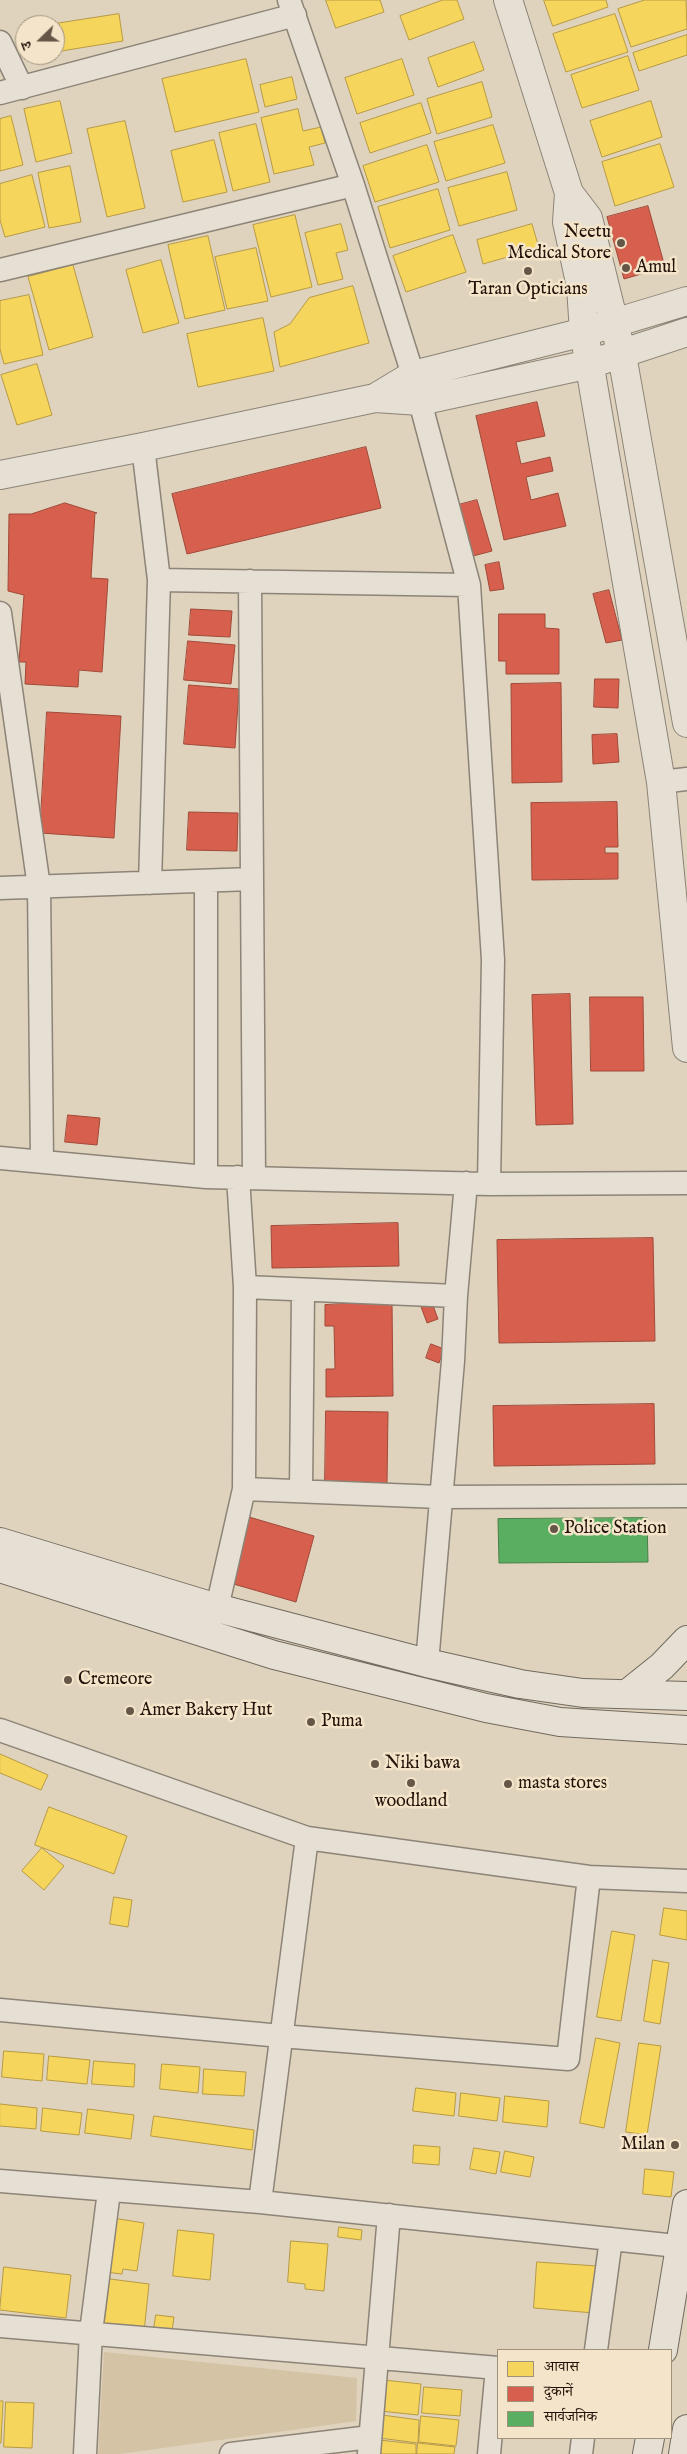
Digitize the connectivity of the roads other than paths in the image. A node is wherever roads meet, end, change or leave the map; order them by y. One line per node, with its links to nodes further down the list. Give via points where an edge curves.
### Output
1 (508, 0): 7 (street)
2 (292, 8): 4 (street); 6 (street)
3 (0, 42): 4 (street)
4 (22, 88): 5 (street)
5 (0, 93)
6 (353, 184): 8 (street); 15 (street)
7 (569, 193): 10 (street, via 588,218); 11 (street, via 567,222 582,287)
8 (0, 270)
9 (687, 301): 10 (street)
10 (614, 323): 11 (street); 13 (street)
11 (584, 332): 14 (street); 15 (street)
12 (687, 332): 13 (street)
13 (622, 355): 14 (street); 22 (street)
14 (590, 364): 15 (street); 23 (street)
15 (416, 388): 16 (street); 20 (street)
16 (143, 447): 17 (street); 18 (street)
17 (0, 475)
18 (159, 580): 19 (street); 26 (street)
19 (250, 581): 20 (street); 24 (street)
20 (469, 585): 36 (street, via 493,960)
21 (0, 613): 27 (street)
22 (687, 723)
23 (674, 781): 29 (street)
24 (252, 879): 25 (street); 33 (street)
25 (206, 881): 26 (street); 32 (street)
26 (150, 883): 27 (street)
27 (39, 887): 28 (street); 31 (street)
28 (0, 888)
29 (687, 1048)
30 (0, 1158): 31 (street)
31 (42, 1160): 32 (street)
32 (206, 1177): 33 (street)
33 (246, 1177): 34 (street); 37 (street)
34 (466, 1183): 36 (street); 39 (street)
35 (687, 1183): 36 (street)
36 (488, 1184)
37 (245, 1287): 38 (street); 40 (street)
38 (303, 1291): 39 (street); 41 (street)
39 (456, 1296): 43 (street)
40 (244, 1489): 41 (street); 46 (street)
41 (301, 1490): 43 (street)
42 (687, 1496): 43 (street)
43 (440, 1497): 48 (street)
44 (0, 1542): 46 (street)
45 (0, 1568): 52 (street, via 274,1655 486,1708 560,1722)
46 (217, 1608): 48 (street)
47 (687, 1640): 49 (street, via 662,1666)
48 (427, 1663): 49 (street, via 556,1689)
49 (627, 1694): 50 (street)
50 (687, 1696)
51 (0, 1730): 53 (street)
52 (687, 1730)
53 (307, 1838): 54 (street); 57 (street)
54 (589, 1877): 55 (street); 57 (street, via 568,2059)
55 (687, 1881)
56 (0, 2010): 57 (street)
57 (281, 2036): 60 (street)
58 (0, 2181): 59 (street)
59 (109, 2191): 60 (street); 66 (street)
60 (260, 2202): 62 (street)
61 (687, 2204): 64 (street)
62 (389, 2215): 63 (street); 69 (street)
63 (611, 2239): 64 (street); 67 (street)
64 (683, 2247): 68 (street)
65 (0, 2326): 66 (street)
66 (92, 2332): 69 (street); 76 (street)
67 (596, 2349)
68 (663, 2349)
69 (378, 2357): 70 (street); 75 (street)
70 (497, 2368)
71 (497, 2378): 78 (street)
72 (687, 2429): 81 (street)
73 (583, 2439): 79 (street)
74 (650, 2439): 80 (street)
75 (369, 2446): 77 (street)
76 (85, 2454)
77 (231, 2454)
78 (489, 2454)
79 (581, 2454)
80 (647, 2454)
81 (683, 2454)

